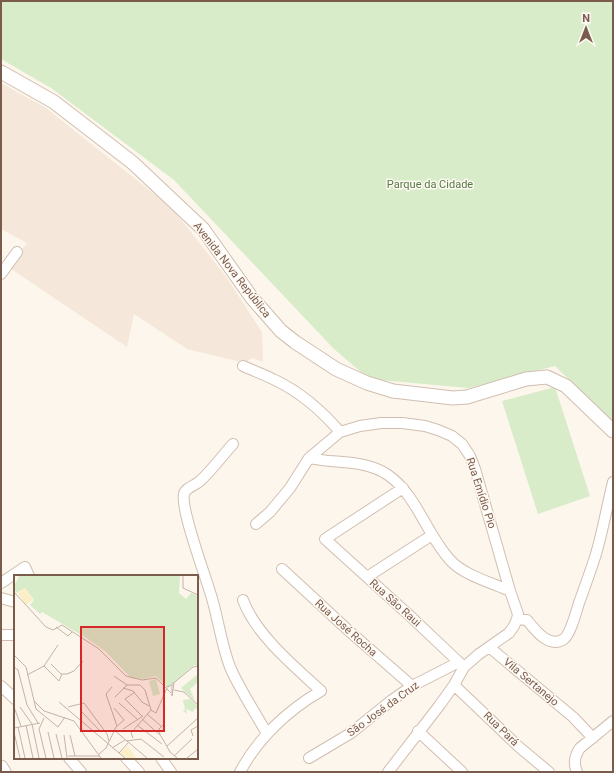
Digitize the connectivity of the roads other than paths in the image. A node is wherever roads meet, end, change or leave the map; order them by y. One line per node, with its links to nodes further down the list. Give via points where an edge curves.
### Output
1 (1, 72): 5 (street, Avenida Nova República, via 54,102 133,163 203,229 252,298 281,331 336,368 367,383 394,391 453,398 467,397 526,379 547,377 566,386)
2 (17, 252): 3 (street)
3 (1, 274)
4 (243, 366): 6 (street, via 276,380 302,397 318,409)
5 (613, 431)
6 (340, 432): 8 (street); 17 (street, Rua Emídio Pio, via 360,426 402,423 438,430 462,444 475,469)
7 (233, 444): 32 (street, via 200,480 186,490 185,508 230,667)
8 (309, 458): 10 (street, via 352,463 376,470 388,475); 11 (street, via 290,488)
9 (613, 482): 21 (street, via 596,553 567,635 563,639 551,641 539,635 527,620)
10 (403, 488): 12 (street); 14 (street, Rua São Raui, via 325,539)
11 (256, 524)
12 (432, 535): 14 (street); 17 (street, via 450,560 462,570)
13 (282, 569): 28 (street, Rua José Rocha)
14 (367, 577): 25 (street, Rua São Raui)
15 (14, 578): 16 (street)
16 (1, 583)
17 (510, 591): 21 (street, Rua Emídio Pio)
18 (1, 598): 20 (street)
19 (242, 600): 32 (street, via 254,622 281,655 321,691 283,718)
20 (14, 602)
21 (517, 619): 24 (street, via 508,633)
22 (7, 635): 23 (street)
23 (14, 643)
24 (489, 647): 25 (street); 33 (street, Vila Sertanejo, via 573,717)
25 (462, 664): 26 (street); 28 (street, São José da Cruz)
26 (454, 685): 31 (street); 46 (street, Rua Pará)
27 (1, 686): 29 (street)
28 (412, 686): 34 (street, São José da Cruz, via 351,733)
29 (14, 698)
30 (613, 721): 33 (street)
31 (418, 731): 44 (street); 45 (street)
32 (267, 734): 39 (street, via 256,746)
33 (593, 738): 47 (street, via 577,752)
34 (309, 758)
35 (70, 759): 41 (street)
36 (127, 759): 42 (street)
37 (162, 759): 43 (street)
38 (1, 768): 40 (street)
39 (242, 771)
40 (4, 772)
41 (81, 772)
42 (139, 772)
43 (171, 772)
44 (388, 772)
45 (462, 772)
46 (549, 772)
47 (577, 772)

